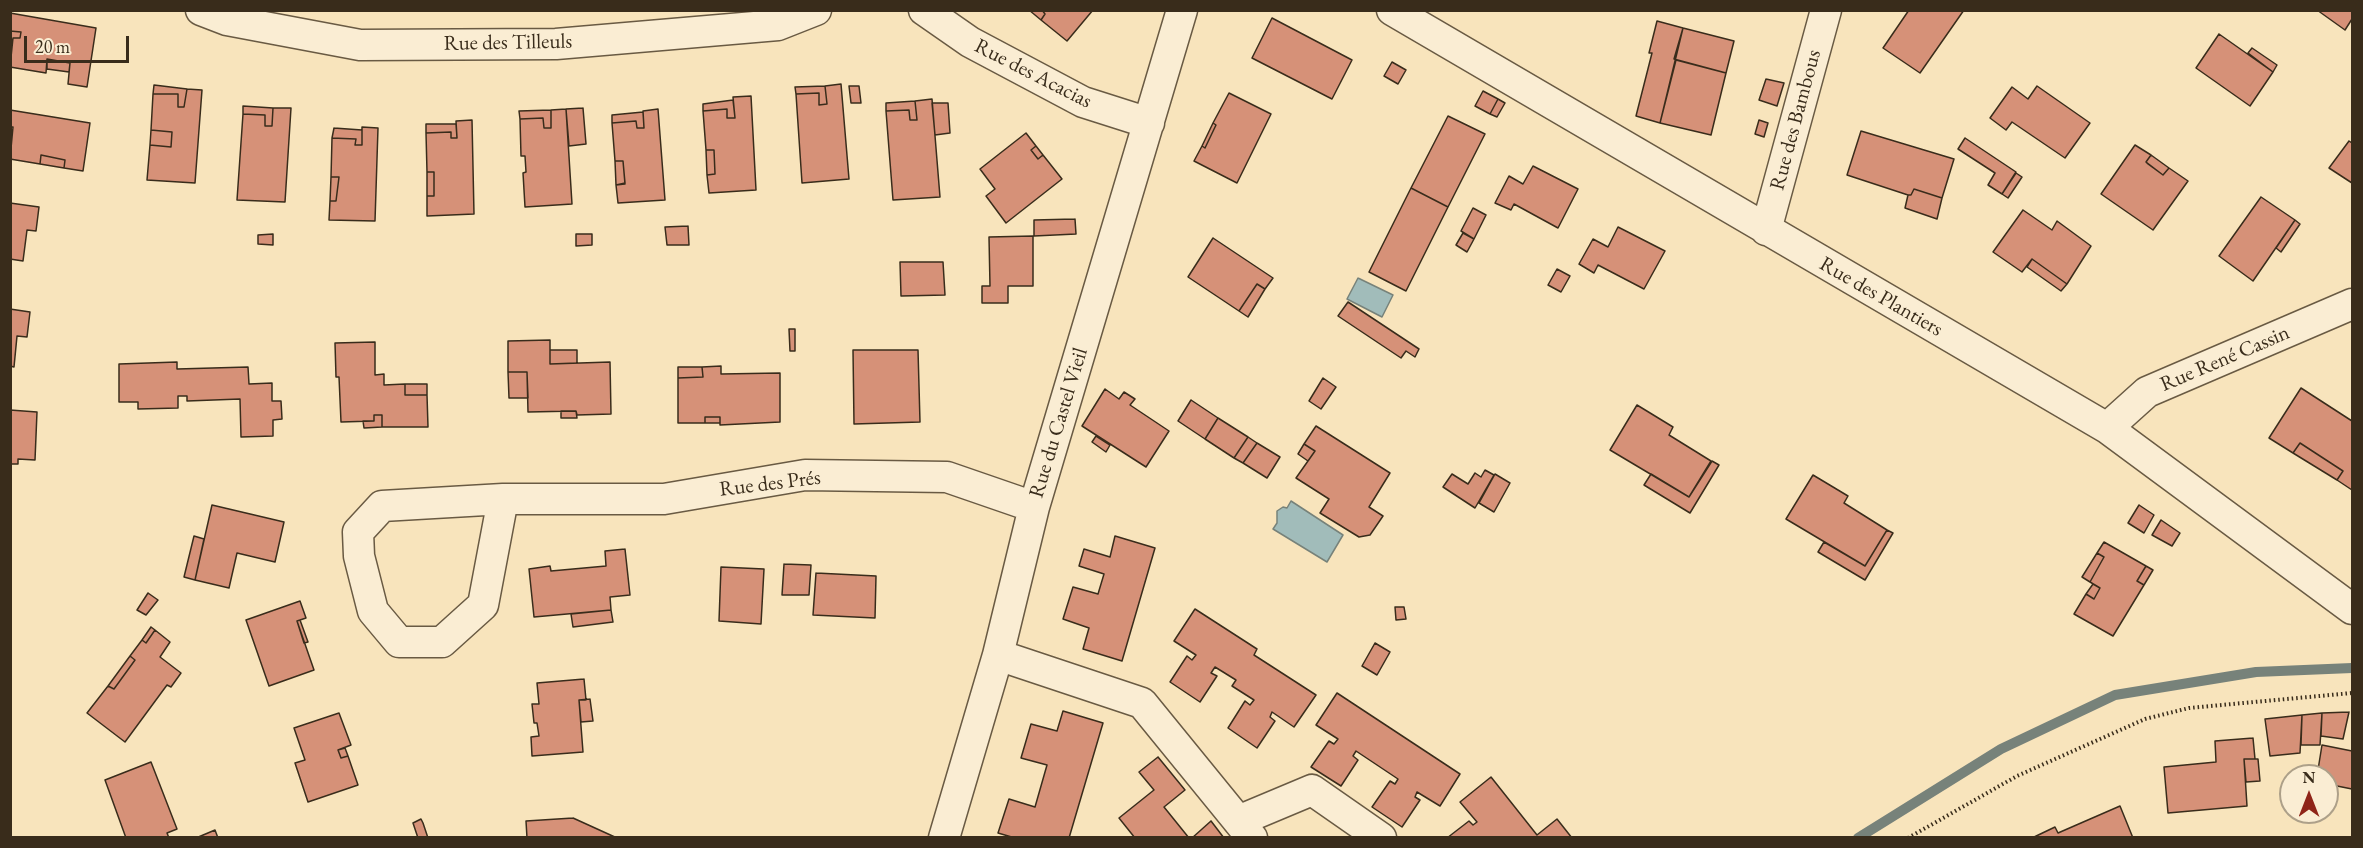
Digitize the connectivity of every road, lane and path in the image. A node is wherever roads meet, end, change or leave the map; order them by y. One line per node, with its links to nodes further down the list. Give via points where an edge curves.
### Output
1 (201, 10): 2 (street, Rue des Tilleuls, via 227,20 360,45 556,44 778,25)
2 (816, 10)
3 (924, 10): 7 (street, Rue des Acacias, via 970,42 1083,102)
4 (1182, 10): 7 (street, Rue du Castel Vieil)
5 (1392, 10): 8 (street, Rue des Plantiers)
6 (1826, 10): 8 (street, Rue des Bambous)
7 (1149, 123): 12 (street, Rue du Castel Vieil)
8 (1766, 230): 10 (street, Rue des Plantiers)
9 (2352, 303): 10 (street, Rue René Cassin, via 2147,392)
10 (2107, 428): 13 (street, Rue des Plantiers)
11 (503, 499): 11 (street, Rue des Prés, via 382,506 358,532 359,556 374,611 399,642 442,642 483,605); 12 (street, Rue des Prés, via 664,500 805,476 947,477)
12 (1034, 507): 14 (street, Rue du Castel Vieil)
13 (2352, 609)
14 (998, 655): 16 (street, via 1142,703); 17 (street, Rue du Castel Vieil)
15 (2352, 693): 19 (path, via 2189,708 2145,719 2017,776)
16 (1245, 829): 18 (street, via 1312,790)
17 (944, 837)
18 (1381, 837)
19 (1908, 837)

